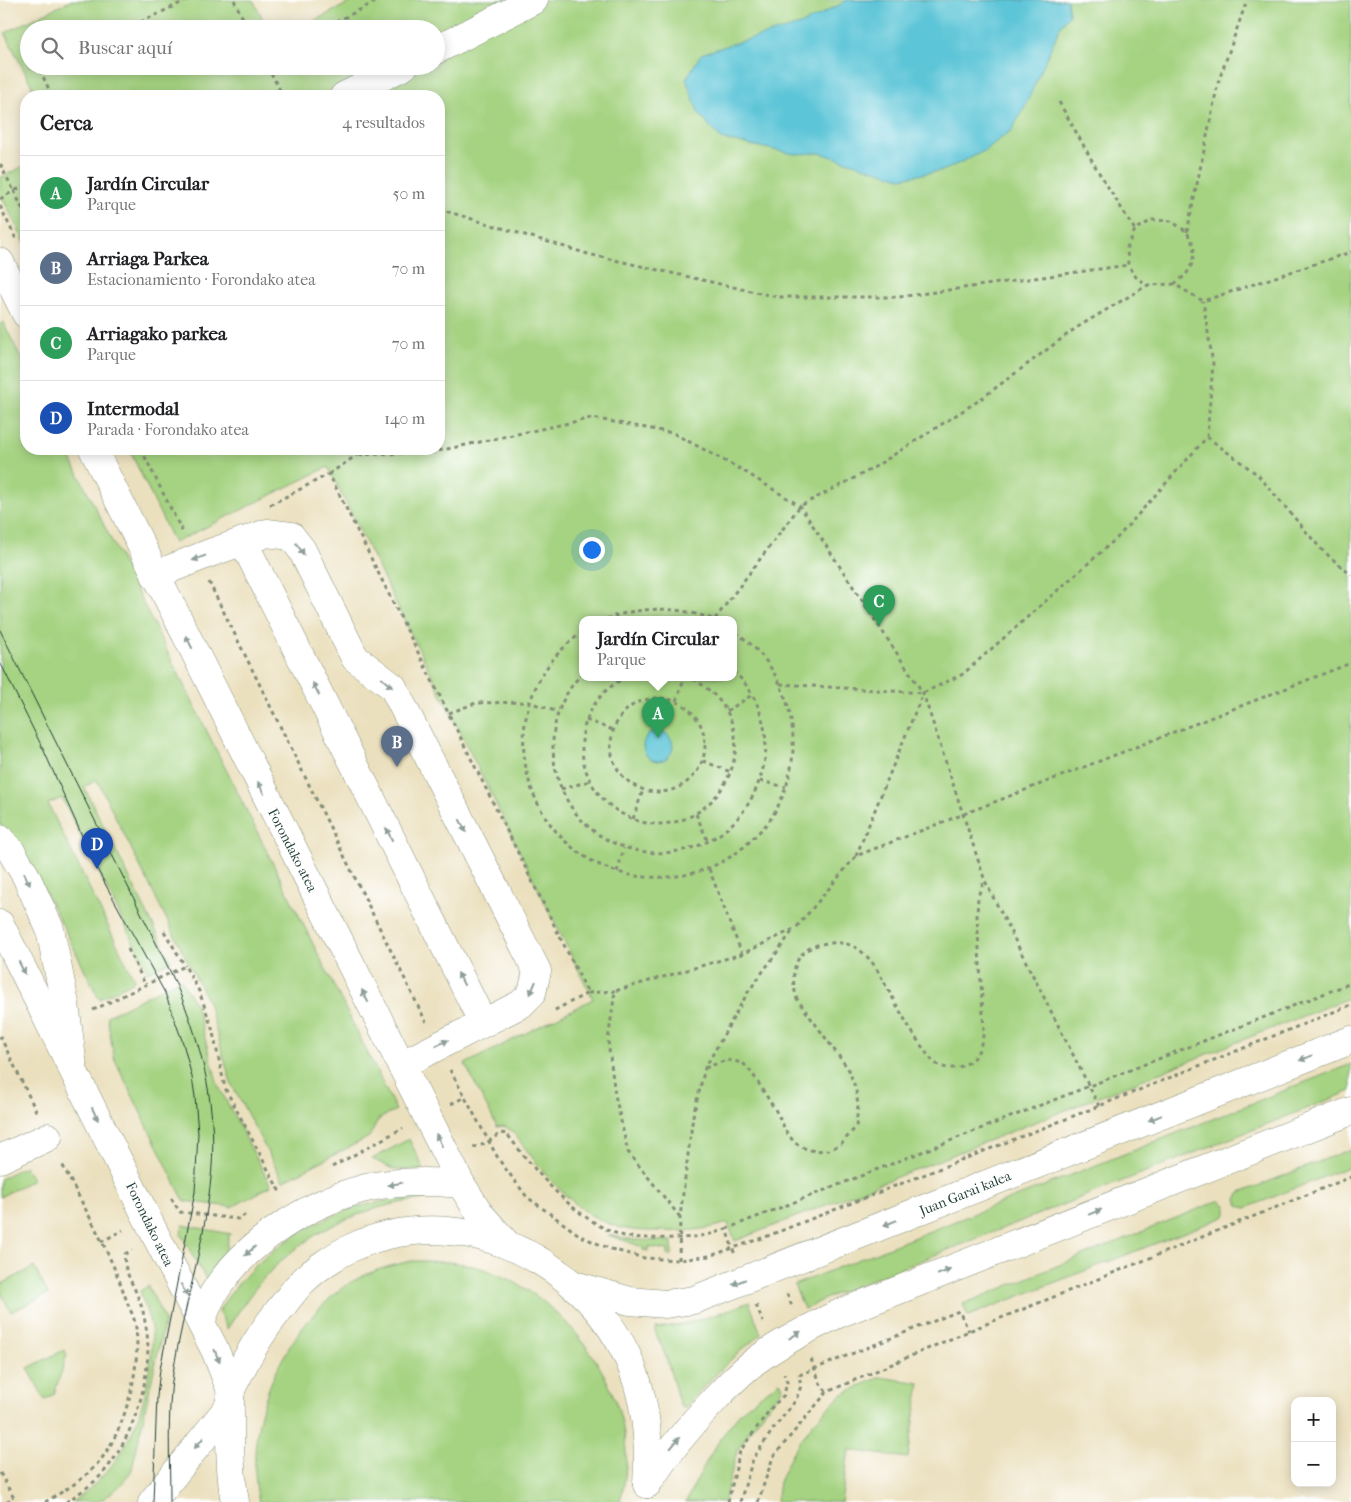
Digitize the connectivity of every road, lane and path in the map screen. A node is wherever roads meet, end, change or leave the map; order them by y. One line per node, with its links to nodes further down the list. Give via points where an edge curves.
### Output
1 (187, 0): 6 (path)
2 (234, 0): 7 (path)
3 (379, 0): 8 (path)
4 (534, 0): 9 (main road)
5 (1247, 0): 25 (path, via 1218,84)
6 (145, 20)
7 (244, 20)
8 (340, 20)
9 (445, 45)
10 (42, 75): 13 (path)
11 (272, 75): 14 (path)
12 (386, 75): 15 (main road)
13 (49, 90)
14 (280, 90)
15 (356, 90)
16 (1059, 102): 24 (path)
17 (0, 164): 19 (path)
18 (20, 188): 19 (path)
19 (14, 191): 20 (path); 21 (path)
20 (0, 198)
21 (20, 204)
22 (0, 206): 26 (path)
23 (445, 211): 28 (path, via 588,254 777,297 899,297)
24 (1136, 230): 25 (path, via 1152,220 1171,221); 28 (path, via 1127,247)
25 (1187, 232): 30 (path, via 1194,246 1193,262 1186,275)
26 (18, 241)
27 (1351, 252): 32 (path)
28 (1128, 265): 31 (path, via 1136,277)
29 (2, 272): 33 (main road)
30 (1174, 284): 31 (path); 32 (path)
31 (1148, 285): 40 (path, via 1076,328 978,402 870,470)
32 (1203, 301): 34 (path, via 1213,364)
33 (20, 304)
34 (1207, 437): 44 (path, via 1258,475 1322,549); 57 (path, via 1118,537 963,674)
35 (445, 449): 40 (path, via 592,418 673,433)
36 (96, 455): 43 (main road, Forondako atea)
37 (144, 455): 41 (path)
38 (357, 455): 39 (path)
39 (329, 474)
40 (800, 506): 47 (path); 57 (path)
41 (186, 540)
42 (242, 541): 43 (main road, one-way to 43); 95 (main road, one-way to 42); 95 (main road, one-way to 95, via 267,533 291,536 302,550 355,658 393,687 536,971 532,993 521,1004)
43 (155, 575): 98 (main road, Forondako atea, one-way to 43)
44 (1351, 575)
45 (614, 616): 46 (path, via 649,608 676,609)
46 (698, 616)
47 (716, 616)
48 (579, 634): 60 (path, via 556,655 540,677)
49 (737, 634): 56 (path, via 763,658)
50 (1351, 663): 74 (path)
51 (737, 676): 58 (path)
52 (579, 678): 62 (path)
53 (619, 681): 64 (path, via 595,703)
54 (684, 681): 59 (path)
55 (697, 681): 61 (path, via 717,696)
56 (780, 684): 57 (path); 70 (path, via 794,735)
57 (923, 693): 74 (path); 79 (path)
58 (752, 695): 61 (path); 68 (path, via 766,737)
59 (676, 701): 65 (path, via 661,698 639,702 621,716); 66 (path, via 699,719 706,747)
60 (530, 702): 62 (path); 63 (path, via 476,703); 81 (path, via 523,732 524,762 532,791 546,818 565,841 590,860)
61 (727, 711): 67 (path, via 735,741)
62 (558, 712): 71 (path, via 553,755)
63 (449, 713)
64 (586, 720): 65 (path); 69 (path, via 582,751)
65 (613, 730): 72 (path, via 610,744 612,759 629,783)
66 (703, 761): 67 (path); 72 (path, via 696,774 679,788 657,792)
67 (731, 772): 73 (path, via 723,789)
68 (760, 780): 70 (path); 77 (path, via 740,816 726,831)
69 (590, 781): 71 (path); 75 (path, via 615,810)
70 (787, 787): 80 (path, via 769,821 742,849)
71 (561, 789): 78 (path, via 586,825)
72 (643, 790): 75 (path)
73 (696, 814): 75 (path, via 664,823); 77 (path)
74 (963, 814): 79 (path); 82 (path)
75 (633, 819)
76 (0, 839): 100 (main road, one-way to 100, via 26,876 50,929 65,1004)
77 (708, 842): 78 (path, via 667,853 645,853)
78 (624, 848): 81 (path)
79 (856, 856): 84 (path)
80 (709, 869): 81 (path, via 679,877 648,878); 87 (path)
81 (617, 872)
82 (984, 881): 99 (path, via 978,896 977,917 984,1031 981,1048 973,1059 948,1068 930,1059 877,970 862,952 839,942 809,948 798,959 793,972 793,986 797,1000 849,1070 856,1090 856,1127 841,1144 829,1150 814,1151 795,1143 743,1063 727,1060); 102 (path)
83 (0, 924): 100 (main road, Forondako atea, one-way to 100)
84 (796, 928): 87 (path); 99 (path, via 748,992)
85 (164, 931): 88 (path)
86 (128, 948): 90 (path)
87 (742, 954): 91 (path)
88 (185, 966): 90 (path); 112 (path, via 199,991 212,1028 225,1088 281,1195)
89 (1351, 983): 102 (path)
90 (145, 984): 94 (path)
91 (615, 991): 92 (path); 116 (path, via 608,1041 615,1095 628,1152)
92 (588, 994)
93 (1351, 1005): 104 (path)
94 (86, 1013)
95 (483, 1023): 98 (main road, one-way to 95)
96 (0, 1036): 107 (path)
97 (1351, 1040): 121 (main road, Juan Garai kalea, one-way to 121, via 694,1300 666,1304 630,1301)
98 (400, 1065): 106 (main road, Forondako atea)
99 (705, 1068): 116 (path, via 692,1116)
100 (73, 1071): 118 (main road, Forondako atea, one-way to 118)
101 (450, 1072): 103 (path)
102 (1090, 1086): 104 (path); 117 (path)
103 (465, 1097): 106 (path); 120 (path, via 499,1160 528,1197 554,1218 582,1237 611,1249 644,1258)
104 (1099, 1106): 120 (path, via 765,1237 710,1256)
105 (1351, 1111): 128 (main road, one-way to 105, via 674,1444 730,1384 759,1358 802,1331)
106 (427, 1116): 109 (path); 111 (main road, Forondako atea, one-way to 106)
107 (48, 1137): 108 (main road); 131 (path, via 122,1287 136,1326 136,1361 128,1400 108,1449 76,1484)
108 (0, 1159)
109 (324, 1172)
110 (1351, 1177): 123 (path)
111 (461, 1184): 119 (main road, Forondako atea, via 480,1214); 122 (main road, one-way to 122, via 406,1183 366,1188 308,1210 266,1238 230,1270 214,1292)
112 (290, 1190)
113 (169, 1195): 114 (path)
114 (180, 1212): 115 (path, via 238,1219); 118 (path, via 176,1228)
115 (247, 1214)
116 (680, 1218): 120 (path)
117 (726, 1229)
118 (157, 1238): 122 (main road, Forondako atea, one-way to 122); 132 (path, via 125,1254 123,1263 140,1300 146,1324 147,1365 141,1402 113,1459 101,1475)
119 (506, 1243): 121 (main road); 126 (main road, via 460,1232 407,1231 378,1237 350,1249 302,1282 266,1325 248,1355)
120 (679, 1260)
121 (574, 1285): 128 (main road, via 604,1319 629,1360 642,1396 649,1456)
122 (201, 1322): 126 (main road, Forondako atea, one-way to 126, via 215,1350)
123 (969, 1331): 125 (path); 135 (path, via 959,1311 799,1375 801,1386 796,1400 753,1459)
124 (817, 1374): 125 (path)
125 (827, 1392): 136 (path, via 773,1457)
126 (230, 1398): 133 (main road, one-way to 133); 134 (main road, via 230,1454)
127 (0, 1473): 129 (path)
128 (645, 1493)
129 (14, 1501): 130 (path)
130 (7, 1502)
131 (45, 1502)
132 (66, 1502)
133 (152, 1502)
134 (236, 1502)
135 (740, 1502)
136 (758, 1502)

